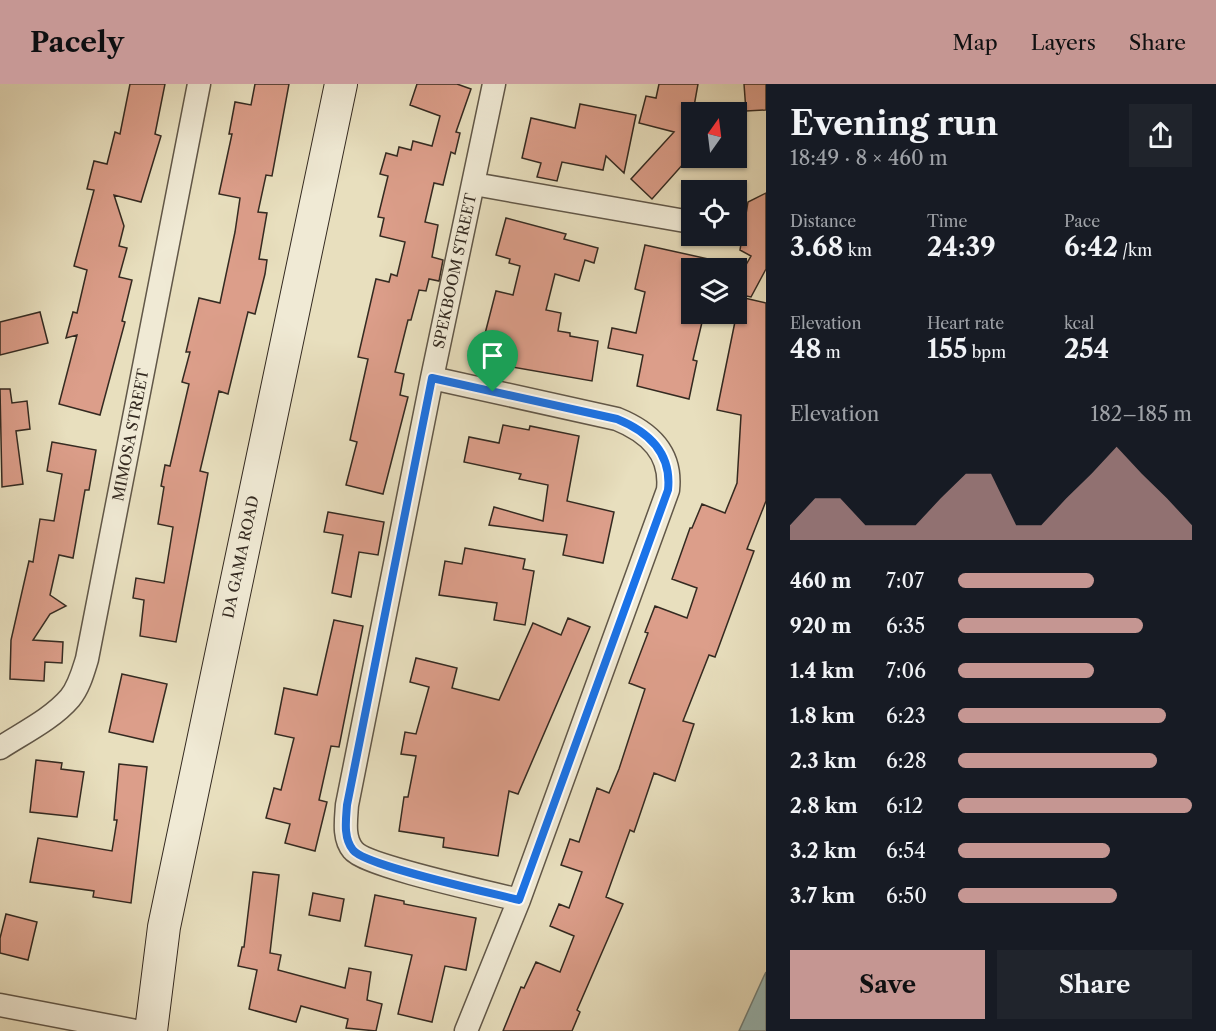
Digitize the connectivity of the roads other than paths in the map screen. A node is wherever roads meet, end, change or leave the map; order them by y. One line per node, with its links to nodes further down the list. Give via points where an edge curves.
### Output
1 (200, 84): 7 (street, MIMOSA STREET, via 87,659 70,698)
2 (341, 84): 11 (street, DA GAMA ROAD, via 164,927)
3 (494, 84): 4 (street, SPEKBOOM STREET)
4 (474, 184): 5 (street); 6 (street, SPEKBOOM STREET)
5 (681, 220)
6 (432, 378): 8 (street, SPEKBOOM STREET, via 345,828 352,849 383,866); 8 (street, via 617,419 638,428 658,449 669,478 668,490)
7 (0, 748)
8 (519, 900): 12 (street)
9 (0, 1005): 10 (street)
10 (136, 1031)
11 (151, 1031)
12 (466, 1031)

